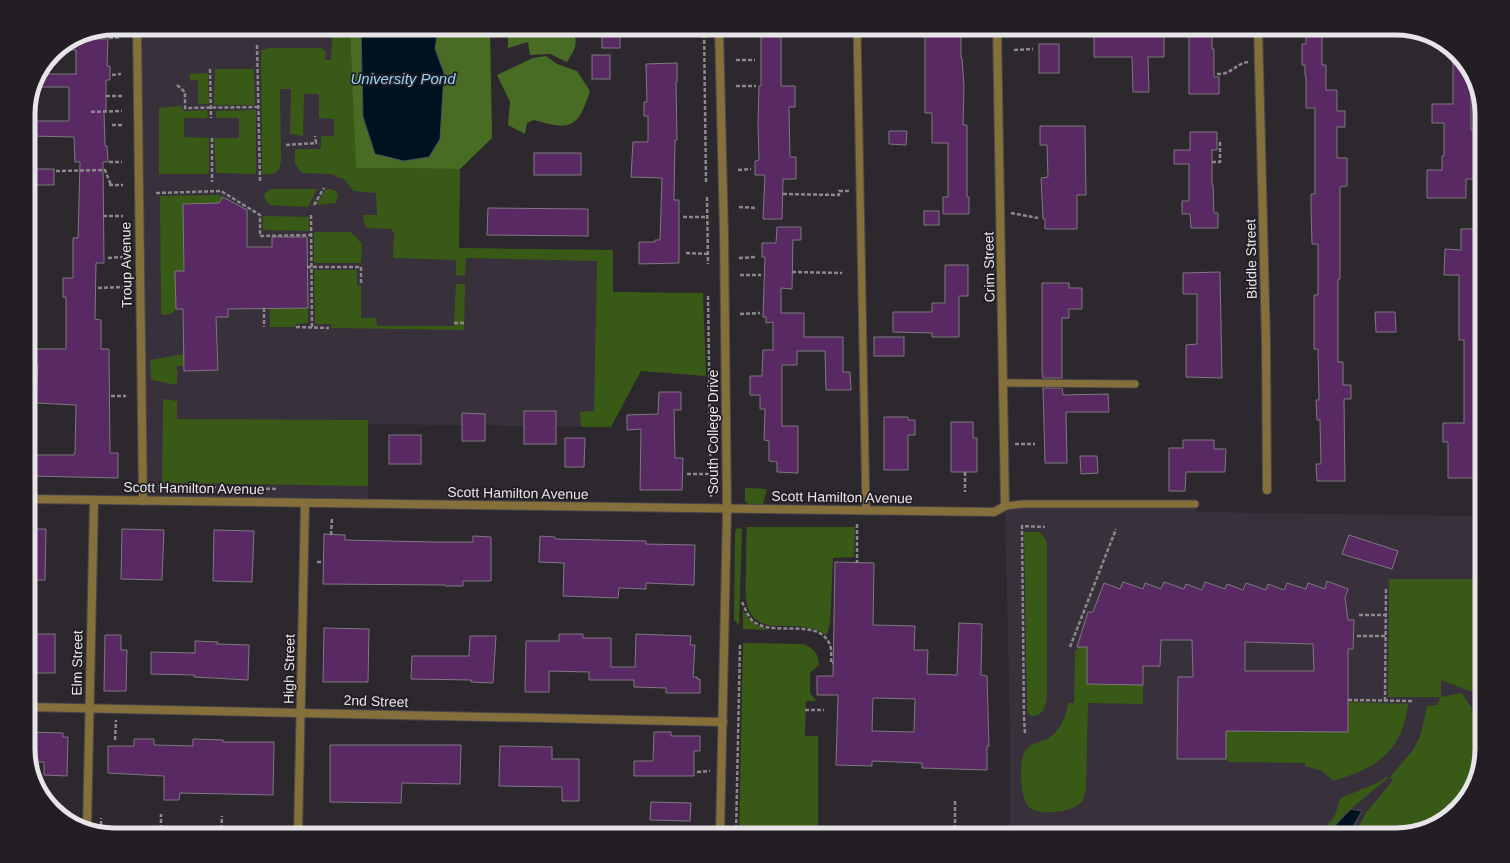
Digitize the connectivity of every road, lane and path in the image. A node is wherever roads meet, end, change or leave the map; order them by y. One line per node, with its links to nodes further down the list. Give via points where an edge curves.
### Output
1 (137, 35): 103 (street, Troup Avenue)
2 (704, 35): 43 (path)
3 (719, 35): 107 (street, South College Drive)
4 (857, 35): 46 (lane)
5 (997, 35): 87 (street, Crim Street)
6 (1258, 35): 14 (street, Biddle Street)
7 (121, 37): 8 (path)
8 (109, 38)
9 (257, 45): 24 (path)
10 (1033, 49): 11 (path)
11 (1014, 50)
12 (736, 60): 13 (path)
13 (755, 60)
14 (1259, 62): 17 (path, via 1243,63 1230,72); 98 (street, Biddle Street)
15 (210, 69): 25 (path)
16 (121, 74): 18 (path)
17 (1217, 74)
18 (112, 75)
19 (177, 85): 25 (path, via 185,92 185,108)
20 (736, 86): 21 (path)
21 (756, 86)
22 (106, 96): 23 (path)
23 (122, 96)
24 (258, 107): 25 (path); 41 (path)
25 (211, 108): 28 (path)
26 (122, 111): 27 (path)
27 (91, 112)
28 (211, 118)
29 (112, 125): 30 (path)
30 (122, 125)
31 (315, 136): 34 (path, via 316,144)
32 (212, 138): 42 (path)
33 (1220, 141): 37 (path, via 1220,162)
34 (286, 145)
35 (109, 162): 36 (path)
36 (122, 162)
37 (1212, 162)
38 (751, 169): 39 (path)
39 (738, 170)
40 (56, 171): 44 (path, via 105,170 110,185)
41 (260, 181)
42 (212, 182)
43 (706, 183)
44 (123, 185)
45 (324, 188): 50 (path)
46 (860, 190): 48 (path, via 839,191 840,195); 108 (lane)
47 (156, 193): 60 (path, via 222,192 260,215 260,236)
48 (783, 194)
49 (707, 197): 58 (path)
50 (314, 205)
51 (739, 207): 52 (path)
52 (756, 208)
53 (1009, 213): 59 (path)
54 (311, 215): 60 (path)
55 (103, 216): 56 (path)
56 (123, 216)
57 (683, 217): 58 (path)
58 (707, 217): 62 (path)
59 (1038, 218)
60 (311, 235): 69 (path)
61 (686, 253): 62 (path)
62 (707, 254): 67 (path)
63 (123, 257): 65 (path)
64 (757, 257): 66 (path)
65 (108, 258)
66 (739, 258)
67 (708, 264)
68 (307, 267): 69 (path)
69 (312, 267): 74 (path, via 361,267); 85 (path)
70 (792, 272): 71 (path)
71 (842, 273)
72 (740, 275): 73 (path)
73 (761, 275)
74 (361, 283)
75 (124, 287): 76 (path)
76 (98, 288)
77 (708, 296): 95 (path)
78 (264, 308): 83 (path)
79 (740, 314): 80 (path)
80 (760, 314)
81 (454, 323): 82 (path)
82 (464, 324)
83 (264, 327)
84 (296, 327): 85 (path)
85 (312, 328): 86 (path)
86 (329, 328)
87 (1004, 383): 88 (lane); 106 (street, Crim Street)
88 (1135, 384)
89 (111, 396): 90 (path)
90 (126, 396)
91 (1014, 444): 92 (path)
92 (1035, 444)
93 (965, 472): 99 (path)
94 (687, 474): 95 (path)
95 (711, 474): 102 (path)
96 (158, 486): 97 (path)
97 (285, 489)
98 (1267, 490)
99 (965, 492)
100 (35, 499): 101 (street, Scott Hamilton Avenue)
101 (94, 500): 103 (street, Scott Hamilton Avenue); 130 (street, Elm Street)
102 (711, 500)
103 (143, 501): 104 (street, Scott Hamilton Avenue)
104 (305, 503): 107 (street, Scott Hamilton Avenue); 133 (street, High Street)
105 (1195, 504): 106 (lane)
106 (1005, 506): 108 (street, Scott Hamilton Avenue, via 994,512)
107 (727, 509): 108 (street, Scott Hamilton Avenue); 135 (street, South College Drive)
108 (866, 511)
109 (332, 518): 113 (path)
110 (857, 524): 116 (path)
111 (1045, 527): 136 (path, via 1022,526)
112 (1116, 529): 124 (path)
113 (332, 535)
114 (317, 562): 115 (path)
115 (323, 562)
116 (857, 563)
117 (1386, 587): 120 (path)
118 (742, 602): 125 (path, via 753,622 764,627 810,629 825,636 831,646)
119 (1359, 615): 120 (path)
120 (1386, 615): 122 (path)
121 (1357, 636): 122 (path)
122 (1385, 636): 127 (path)
123 (740, 644): 150 (path)
124 (1070, 647)
125 (833, 663)
126 (1348, 700): 127 (path)
127 (1385, 701): 128 (path)
128 (1414, 701)
129 (35, 707): 130 (street, 2nd Street)
130 (90, 708): 133 (street, 2nd Street); 144 (street, Elm Street)
131 (805, 710): 132 (path)
132 (824, 710)
133 (301, 712): 135 (street, 2nd Street); 148 (street, High Street)
134 (116, 720): 137 (path)
135 (723, 722): 149 (street, South College Drive)
136 (1026, 733)
137 (116, 740)
138 (697, 772): 139 (path)
139 (710, 772)
140 (955, 799): 151 (path)
141 (161, 814): 146 (path)
142 (222, 816): 147 (path)
143 (101, 818): 145 (path)
144 (87, 823)
145 (101, 826)
146 (160, 828)
147 (221, 828)
148 (298, 828)
149 (720, 828)
150 (736, 828)
151 (955, 828)

